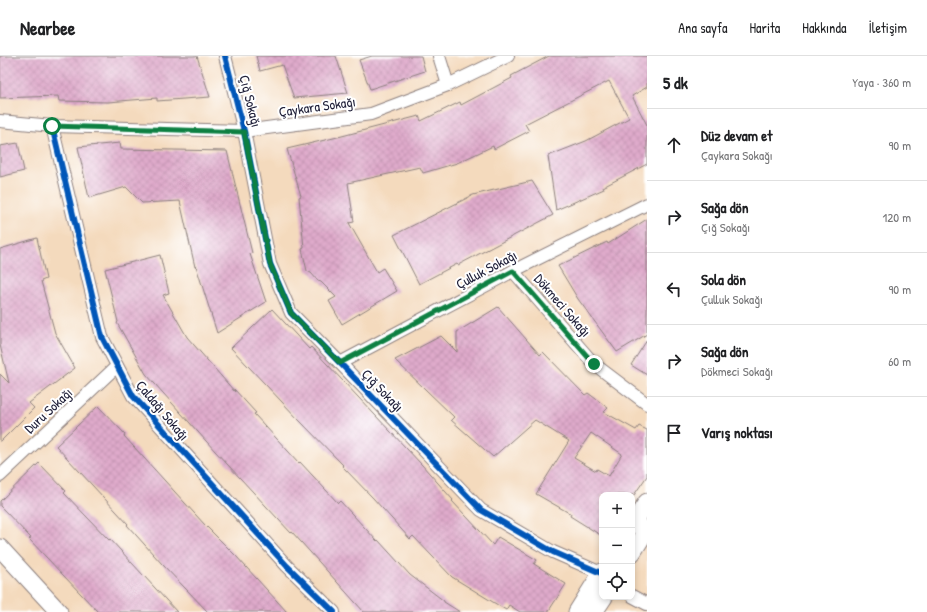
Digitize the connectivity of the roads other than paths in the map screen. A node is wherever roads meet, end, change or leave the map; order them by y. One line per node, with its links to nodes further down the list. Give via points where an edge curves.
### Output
1 (225, 56): 7 (street, Çığ Sokağı)
2 (439, 56): 4 (street)
3 (508, 56): 4 (street, Çaykara Sokağı)
4 (448, 85): 7 (street, Çaykara Sokağı, via 371,114)
5 (0, 121): 6 (street, Çaykara Sokağı)
6 (52, 126): 7 (street, Çaykara Sokağı); 11 (street, Çaldağı Sokağı, via 102,337)
7 (244, 132): 10 (street, Çığ Sokağı, via 270,264 291,313)
8 (647, 204): 9 (street, Çulluk Sokağı)
9 (513, 271): 10 (street, Çulluk Sokağı); 12 (street, Dökmeci Sokağı, via 594,364)
10 (340, 363): 19 (street, Çığ Sokağı, via 481,510 553,552)
11 (117, 366): 13 (street, Duru Sokağı); 25 (street, Çaldağı Sokağı, via 133,396 287,566)
12 (647, 404)
13 (0, 476)
14 (647, 502): 15 (main road)
15 (635, 520)
16 (647, 530): 18 (main road)
17 (0, 548): 24 (main road)
18 (635, 548)
19 (599, 571)
20 (599, 577): 26 (main road)
21 (635, 598): 23 (street)
22 (602, 600): 27 (main road)
23 (647, 604)
24 (59, 612)
25 (334, 612)
26 (577, 612)
27 (594, 612)

